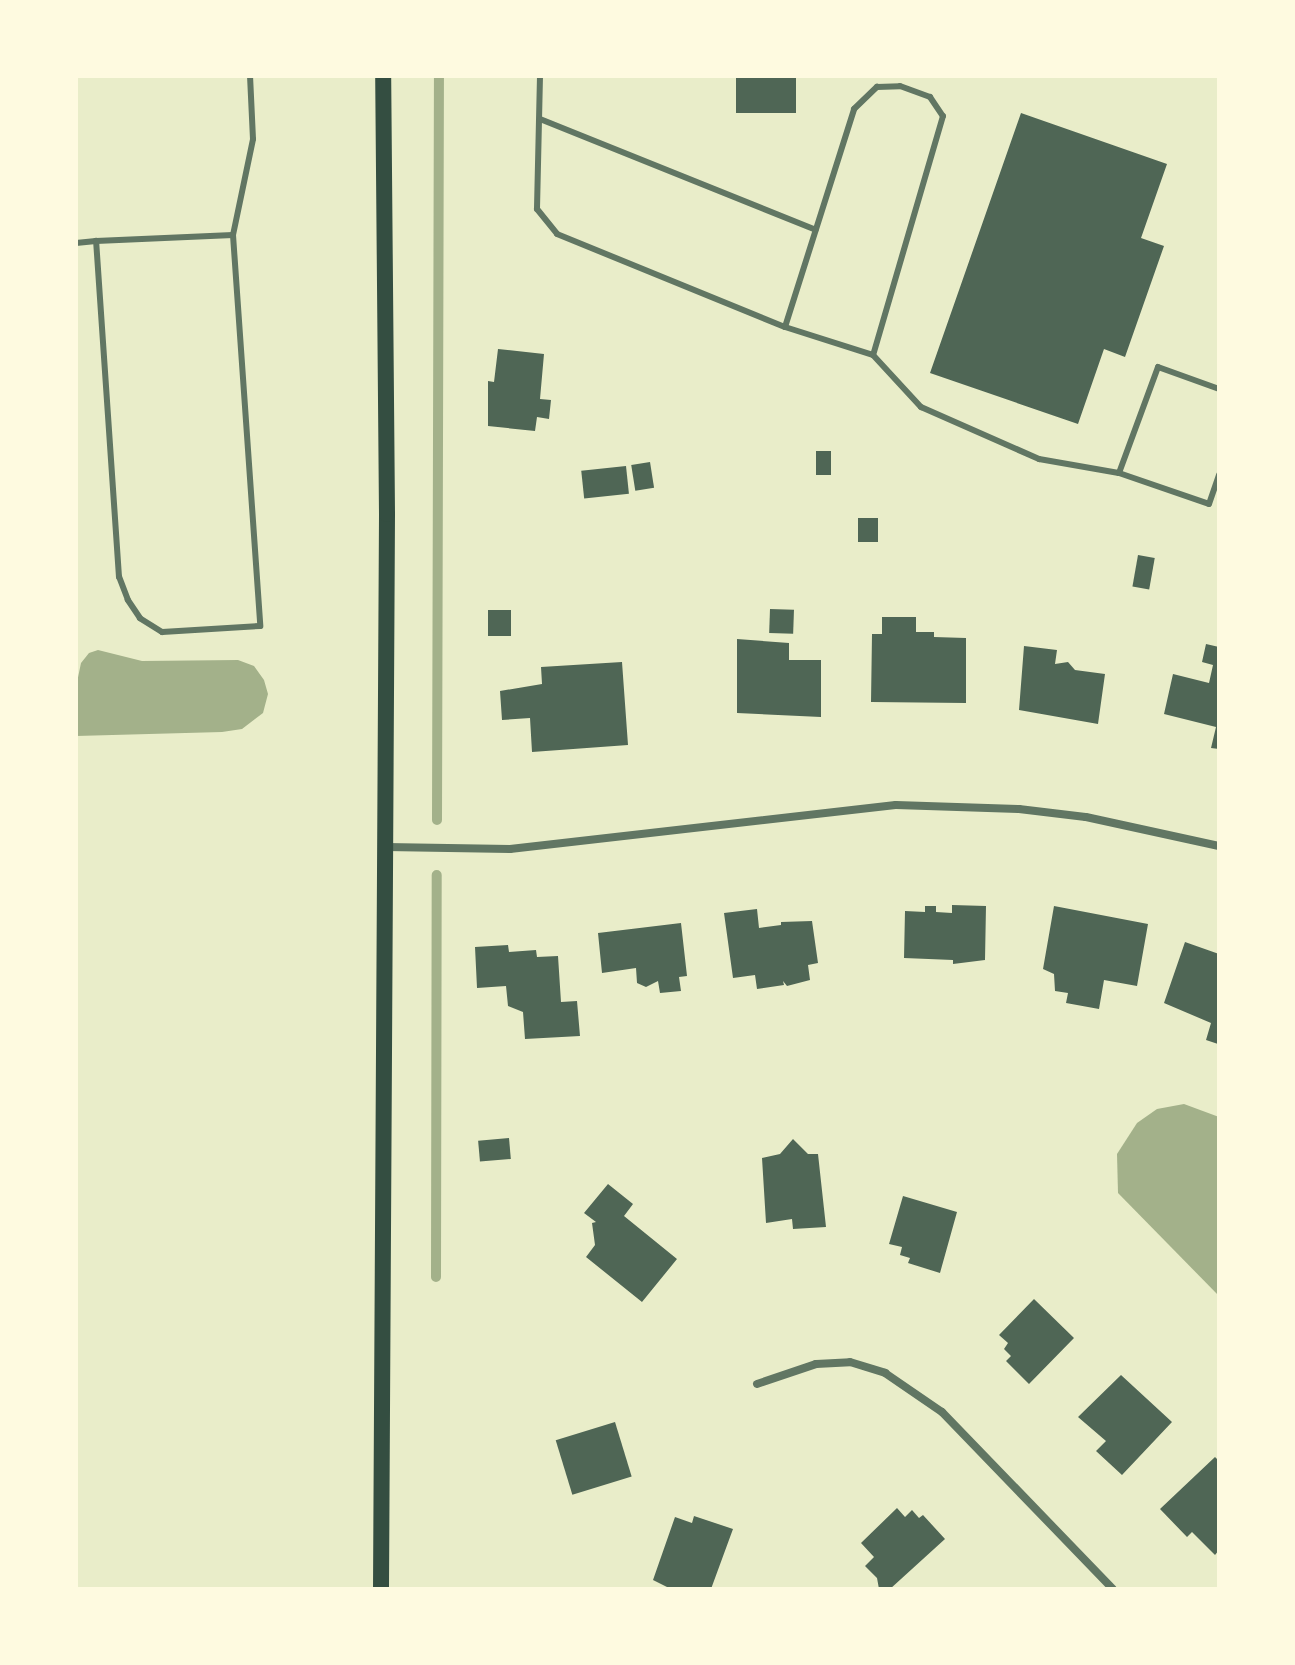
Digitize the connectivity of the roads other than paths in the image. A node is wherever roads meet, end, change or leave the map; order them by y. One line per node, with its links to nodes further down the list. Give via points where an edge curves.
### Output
1 (250, 76): 6 (lane, via 253,139)
2 (383, 76): 15 (main road)
3 (540, 76): 4 (lane)
4 (540, 119): 5 (lane); 9 (lane, via 537,209 557,234)
5 (816, 230): 9 (lane); 10 (lane, via 854,109 877,87 900,86 930,97 943,116)
6 (233, 235): 7 (lane); 7 (lane, via 260,626 162,632 140,618 119,577)
7 (96, 241): 8 (lane)
8 (76, 243)
9 (785, 327): 10 (lane)
10 (873, 355): 12 (lane, via 921,407 1039,459)
11 (1219, 389): 12 (lane, via 1158,367)
12 (1119, 473): 13 (lane, via 1209,504)
13 (1219, 475)
14 (1219, 846): 15 (street, via 1086,817 896,805 510,849)
15 (386, 847): 17 (main road)
16 (757, 1384): 18 (street, via 816,1364 850,1362 885,1373 942,1412)
17 (381, 1589)
18 (1113, 1589)

